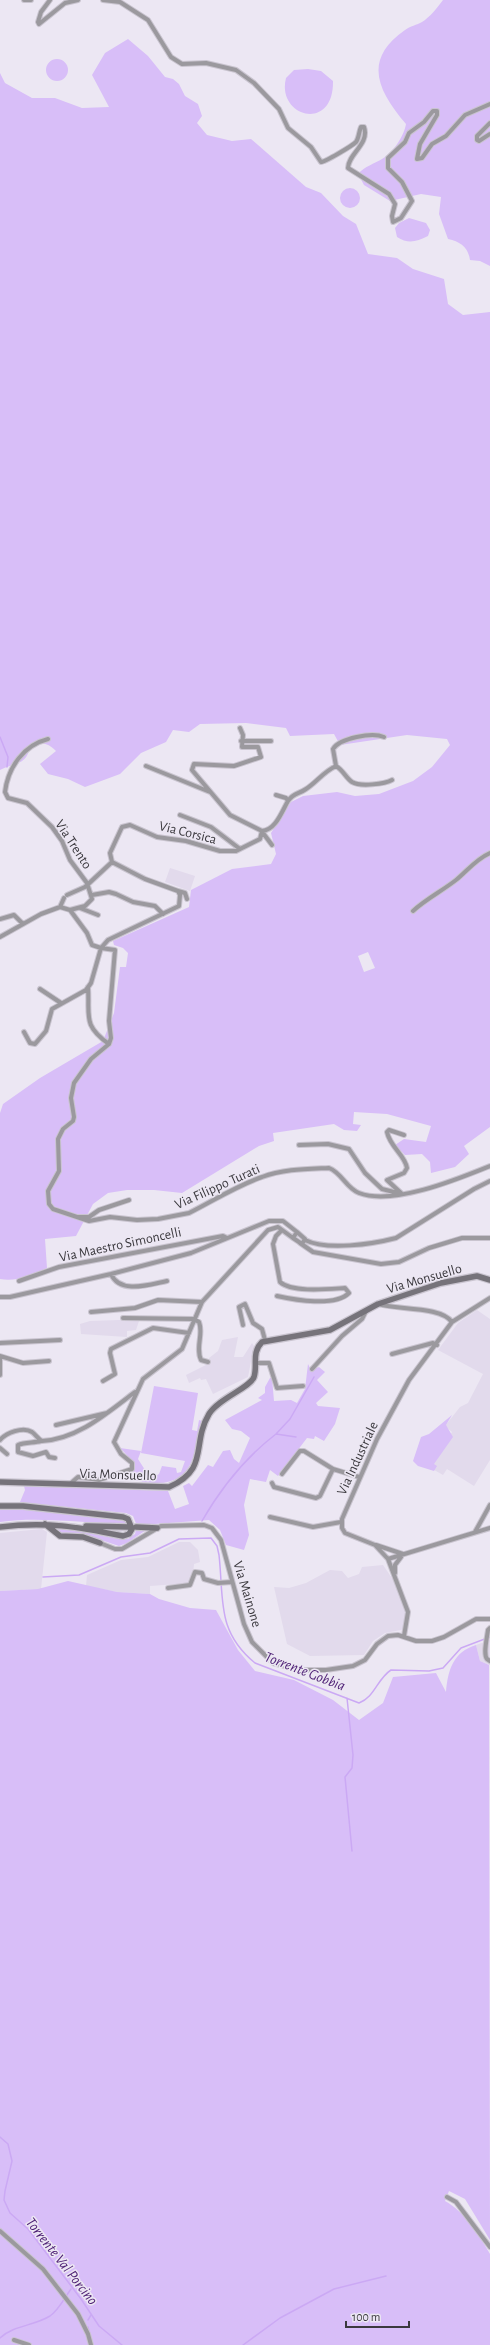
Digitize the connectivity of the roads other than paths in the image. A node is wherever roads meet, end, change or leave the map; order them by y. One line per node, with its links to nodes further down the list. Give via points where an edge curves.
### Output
1 (24, 0): 2 (street)
2 (31, 0)
3 (50, 0): 4 (street, via 41,12 39,24 65,3)
4 (78, 0)
5 (103, 0): 6 (street, via 120,2 148,20 171,57 182,64 206,63 236,70 268,95 279,109 288,128 311,148 321,162 327,161 352,145 361,127 364,127 363,142 348,168 389,194 395,204 393,222 401,218 412,202 406,187 388,168 388,158 432,111 437,111 437,115 420,144 417,159 422,158 432,144 446,136 465,115)
6 (490, 104)
7 (490, 123): 8 (street, via 477,136 477,140)
8 (490, 134)
9 (240, 728): 12 (street, via 243,735)
10 (384, 737): 15 (street, via 358,735 336,744 333,749)
11 (48, 739): 26 (street, Via Trento, via 35,743 21,753 5,789 6,794 8,798 27,802 52,827 62,841 70,860)
12 (241, 741): 13 (street); 17 (street, Via Corsica, via 242,747 258,747 261,757 234,766 198,764 192,767)
13 (271, 741)
14 (146, 766): 17 (street)
15 (336, 766): 16 (street, via 352,782 383,784); 19 (street, Via Corsica, via 323,773 305,789 292,795)
16 (392, 780)
17 (210, 792): 21 (street, Via Corsica, via 230,815)
18 (276, 795): 19 (street)
19 (288, 801): 21 (street, Via Corsica, via 274,825)
20 (180, 815): 23 (street, Via Corsica, via 211,827)
21 (263, 832): 22 (street, Via Corsica); 23 (street, Via Corsica, via 260,839)
22 (272, 845)
23 (240, 849): 25 (street, Via Corsica, via 220,851 186,841 157,837 126,825 122,827 110,854)
24 (490, 853): 33 (street)
25 (112, 862): 26 (street); 27 (street, via 145,879)
26 (87, 883): 28 (street); 30 (street, via 66,896)
27 (178, 891): 29 (street, via 185,893); 34 (street, via 179,906)
28 (92, 895): 31 (street, via 92,899); 34 (street, via 109,892 134,902 155,906)
29 (187, 899)
30 (60, 907): 32 (street); 37 (street)
31 (80, 908): 32 (street); 35 (street)
32 (70, 910): 39 (street, via 87,933 92,945)
33 (413, 911)
34 (163, 914): 39 (street, via 108,940)
35 (98, 915)
36 (0, 919): 37 (street, via 14,915)
37 (23, 924): 38 (street)
38 (0, 937)
39 (101, 948): 40 (street); 44 (street, via 116,950)
40 (88, 987): 42 (street, via 70,1000); 44 (street, via 90,1026)
41 (40, 988): 42 (street)
42 (61, 1003): 43 (street, via 52,1009 46,1031 35,1044 30,1044)
43 (24, 1032)
44 (109, 1044): 51 (street, Via Filippo Turati, via 96,1053 74,1083 71,1098 74,1117 58,1139 59,1171 48,1191 47,1198 53,1209)
45 (404, 1135): 49 (street, via 389,1130 387,1132 391,1145 405,1161 407,1168 399,1176 387,1180)
46 (299, 1145): 49 (street, via 328,1144 349,1149 365,1173 382,1189)
47 (490, 1166): 49 (street, Via Filippo Turati, via 463,1177)
48 (490, 1181): 56 (street, via 396,1238 382,1242 339,1245)
49 (403, 1194): 51 (street, Via Filippo Turati, via 362,1194 351,1189 334,1170 316,1168 285,1171 262,1177 181,1216 137,1220 110,1217 89,1221)
50 (129, 1200): 51 (street, Via Filippo Turati, via 99,1210 89,1217)
51 (78, 1217)
52 (282, 1230): 53 (street, via 287,1234); 61 (street, via 276,1236 274,1244 279,1270 278,1280 282,1284 304,1288 345,1288 349,1293 343,1298 322,1301 300,1301); 66 (street, via 276,1227 268,1230)
53 (294, 1234): 54 (street, via 285,1223 275,1220); 56 (street); 56 (street)
54 (227, 1238): 57 (street, via 191,1253); 59 (street, Via Maestro Simoncelli, via 223,1236 190,1241 59,1267)
55 (490, 1238): 56 (street, via 462,1238 429,1248 399,1262 381,1264 313,1252)
56 (303, 1242)
57 (112, 1274): 60 (street, via 118,1282 131,1286 146,1286); 62 (street, via 10,1297)
58 (490, 1280): 63 (main road, Via Monsuello, via 477,1276 463,1277)
59 (19, 1281)
60 (167, 1281)
61 (277, 1296)
62 (0, 1297)
63 (397, 1298): 65 (main road, Via Monsuello); 69 (street, via 396,1304)
64 (490, 1300): 74 (street, Via Industriale)
65 (388, 1301): 67 (main road, Via Monsuello); 68 (street)
66 (202, 1302): 71 (street, via 158,1300 135,1308); 73 (street)
67 (378, 1304): 68 (street); 70 (main road, Via Monsuello)
68 (392, 1307): 69 (street)
69 (399, 1307): 74 (street, via 434,1313 447,1317)
70 (366, 1311): 78 (main road, Via Monsuello, via 330,1330); 85 (street, Via Monsuello, via 362,1319 342,1336)
71 (91, 1312)
72 (123, 1318): 73 (street)
73 (194, 1319): 76 (street); 83 (street, via 199,1322 201,1328 198,1354 201,1360)
74 (452, 1322): 80 (street, Via Industriale)
75 (243, 1325): 78 (street, via 238,1310 245,1304 253,1323 262,1328)
76 (189, 1333): 87 (street, via 154,1328 111,1349 115,1374); 89 (street, via 180,1352 143,1379)
77 (60, 1340): 79 (street)
78 (265, 1340): 84 (main road, Via Monsuello, via 256,1350)
79 (0, 1343)
80 (437, 1345): 81 (street, via 433,1343); 99 (street, Via Industriale, via 409,1380)
81 (392, 1354)
82 (49, 1361): 86 (street, via 24,1363 0,1356)
83 (208, 1362)
84 (255, 1363): 88 (street, via 270,1363 276,1388); 102 (main road, Via Monsuello, via 254,1377 250,1382 226,1397 210,1413 204,1423 192,1473 179,1483 156,1488)
85 (312, 1369)
86 (0, 1375)
87 (103, 1381)
88 (303, 1386)
89 (137, 1390): 90 (street); 102 (street, via 114,1442 121,1454 132,1463 132,1469 99,1480 78,1477)
90 (107, 1413): 91 (street); 93 (street, via 82,1429)
91 (56, 1425)
92 (0, 1440): 93 (street, via 13,1432 23,1430 33,1433)
93 (42, 1441): 96 (street, via 20,1443 18,1452 33,1456 46,1452)
94 (0, 1448): 95 (street)
95 (7, 1454)
96 (55, 1458)
97 (333, 1469): 98 (street, via 300,1451); 99 (street); 101 (street, via 320,1496 316,1498 274,1487)
98 (282, 1474)
99 (359, 1477): 106 (street, Via Industriale)
100 (0, 1482): 102 (main road, Via Monsuello)
101 (272, 1483)
102 (70, 1484)
103 (490, 1505): 116 (street)
104 (0, 1506): 109 (main road, via 24,1506 123,1518 128,1519 132,1529 130,1534 123,1536)
105 (270, 1518): 106 (street, via 313,1527)
106 (342, 1522): 118 (street, via 342,1528 347,1534)
107 (44, 1524): 108 (main road); 110 (main road); 115 (main road)
108 (55, 1525): 109 (main road); 115 (main road)
109 (65, 1526): 111 (main road)
110 (0, 1527)
111 (128, 1527)
112 (136, 1528): 113 (main road)
113 (157, 1528): 117 (street, Via Mainone, via 122,1549); 122 (street, Via Mainone, via 204,1525 212,1528 221,1540)
114 (490, 1528): 116 (street)
115 (54, 1533): 117 (main road, via 62,1537 83,1537)
116 (474, 1534): 119 (street)
117 (100, 1543)
118 (375, 1545): 119 (street); 120 (street)
119 (404, 1554): 120 (street); 121 (street, via 395,1565)
120 (388, 1559): 121 (street)
121 (394, 1576): 126 (street, via 408,1612)
122 (232, 1582): 123 (street, via 226,1584 204,1580 202,1573 195,1572 190,1585); 126 (street, Via Mainone, via 249,1636 256,1647 273,1663 305,1671 350,1666 365,1660 384,1638 393,1635)
123 (168, 1588)
124 (490, 1618): 126 (street, Via Mainone, via 476,1619 444,1637 424,1642)
125 (490, 1628): 127 (street, via 484,1653)
126 (404, 1636)
127 (490, 1661)
128 (447, 2197): 130 (street, via 456,2202)
129 (0, 2231): 133 (street, via 43,2269 82,2322)
130 (490, 2247)
131 (14, 2340): 132 (street)
132 (29, 2345)
133 (91, 2345)

